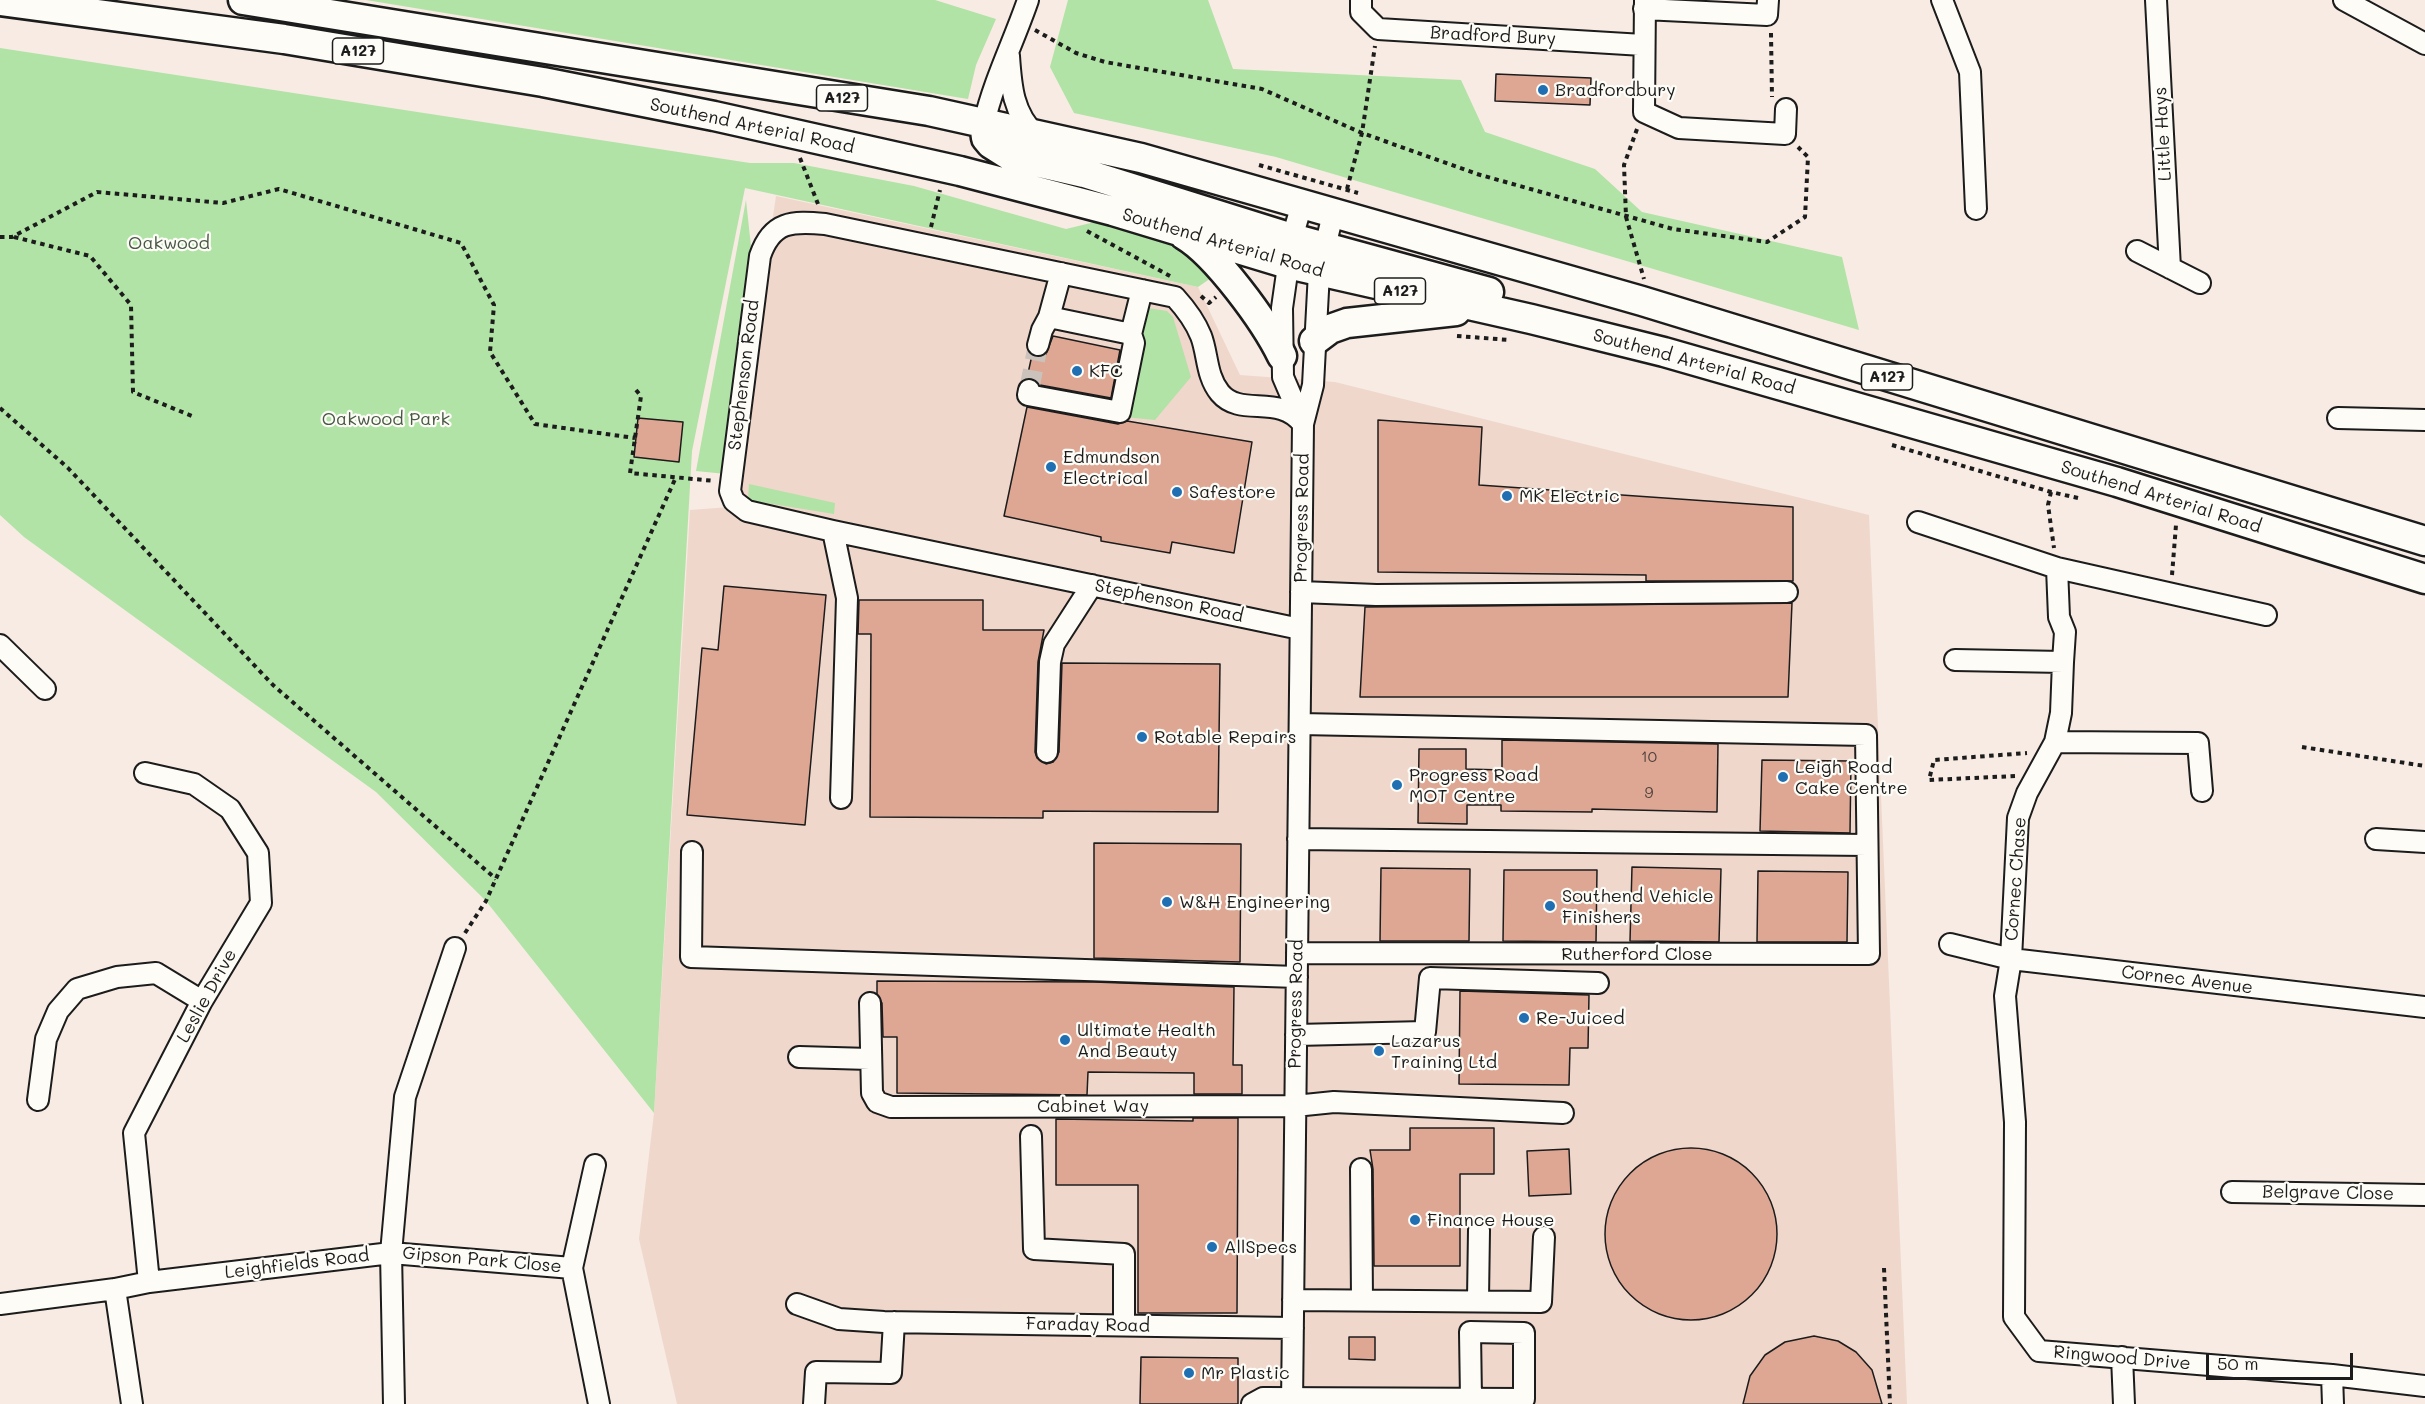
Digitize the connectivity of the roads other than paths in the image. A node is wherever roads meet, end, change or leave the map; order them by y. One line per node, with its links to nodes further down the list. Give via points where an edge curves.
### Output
1 (0, 0): 18 (highway, Southend Arterial Road / A127, via 273,37 589,91 960,171)
2 (243, 0): 14 (highway, Southend Arterial Road / A127)
3 (1028, 0): 12 (street)
4 (1361, 0): 11 (street, Bradford Bury, via 1361,12 1378,29)
5 (1942, 0): 16 (street, via 1970,72)
6 (2156, 0): 22 (street, Little Hays)
7 (2344, 0): 10 (street)
8 (1644, 4): 9 (street); 11 (street)
9 (1768, 8)
10 (2425, 44)
11 (1643, 45): 13 (street, via 1644,112 1679,128 1785,134)
12 (1009, 54): 14 (street, via 991,91); 15 (street, via 1016,106 1026,126)
13 (1786, 109)
14 (984, 123): 15 (highway, Southend Arterial Road / A127); 19 (highway, via 987,138 1003,153)
15 (1036, 135): 19 (highway, Southend Arterial Road / A127, via 1141,158)
16 (1976, 209)
17 (1333, 214): 19 (highway, Southend Arterial Road / A127); 21 (street, Progress Road); 40 (highway, Southend Arterial Road / A127, via 1654,305)
18 (1172, 228): 19 (highway, Southend Arterial Road / A127); 32 (highway, via 1206,253 1266,327)
19 (1294, 233): 21 (highway); 32 (street, Progress Road, via 1282,294)
20 (2137, 251): 22 (street)
21 (1322, 259): 26 (highway, Southend Arterial Road / A127); 29 (highway, via 1591,321); 30 (street, Progress Road)
22 (2170, 268): 24 (street)
23 (1061, 273): 25 (street, Stephenson Road); 27 (street); 39 (street, Stephenson Road, via 825,224 790,223 775,230 760,256 730,483 734,501 747,511)
24 (2200, 283)
25 (1142, 290): 28 (street); 34 (street, Stephenson Road, via 1175,297 1201,336 1209,372 1220,393 1232,401)
26 (1482, 308): 29 (highway, Southend Arterial Road / A127); 30 (highway, via 1347,323)
27 (1049, 317): 28 (street); 31 (street)
28 (1131, 334): 33 (street, via 1134,343 1120,412 1028,395)
29 (1616, 339): 42 (highway, Southend Arterial Road / A127, via 2117,482)
30 (1314, 341): 37 (street, Progress Road, via 1313,385)
31 (1038, 345)
32 (1283, 366): 34 (street, via 1280,395); 37 (street, Progress Road, via 1286,390)
33 (1029, 390)
34 (1259, 406): 37 (street, Stephenson Road, via 1286,408)
35 (2338, 418): 36 (street)
36 (2425, 420)
37 (1303, 424): 44 (street, Progress Road)
38 (1918, 522): 41 (street)
39 (833, 531): 43 (street, Stephenson Road); 57 (street, via 847,598)
40 (2425, 541)
41 (2057, 568): 46 (street); 50 (street, Cornec Chase, via 2059,617 2065,632)
42 (2425, 579)
43 (1092, 585): 47 (street, Stephenson Road); 54 (street, via 1054,644)
44 (1301, 592): 45 (street); 47 (street, Progress Road)
45 (1787, 592)
46 (2266, 615)
47 (1300, 629): 52 (street, Progress Road)
48 (0, 645): 51 (street)
49 (1955, 660): 50 (street)
50 (2063, 662): 53 (street, Cornec Chase, via 2061,713)
51 (45, 689)
52 (1300, 724): 58 (street, Progress Road); 61 (street, Rutherford Close, via 1866,735)
53 (2053, 746): 56 (street, via 2198,743); 66 (street, Cornec Chase, via 2018,818)
54 (1047, 752)
55 (145, 773): 69 (street, Leslie Drive, via 194,784 230,809 258,853 261,903)
56 (2202, 791)
57 (841, 798)
58 (1298, 839): 61 (street); 65 (street, Progress Road)
59 (2376, 839): 60 (street)
60 (2425, 842)
61 (1867, 845): 65 (street, Rutherford Close, via 1869,954)
62 (692, 852): 67 (street, via 692,957)
63 (1950, 944): 66 (street, Cornec Avenue)
64 (455, 948): 85 (street, Leighfields Road, via 405,1097)
65 (1297, 953): 67 (street, Progress Road)
66 (2010, 959): 71 (street, Cornec Avenue); 97 (street, Ringwood Drive, via 2005,996 2015,1122 2014,1317 2039,1351)
67 (1297, 976): 72 (street, Progress Road)
68 (1598, 983): 72 (street, via 1430,978 1425,1032)
69 (202, 1001): 75 (street, via 156,973 117,977 77,989 58,1011 46,1039); 87 (street, Leslie Drive, via 134,1133)
70 (870, 1004): 74 (street)
71 (2425, 1007)
72 (1296, 1035): 76 (street, Progress Road)
73 (799, 1057): 74 (street)
74 (870, 1059): 76 (street, Cabinet Way, via 872,1093 877,1102 891,1107)
75 (38, 1100)
76 (1295, 1106): 77 (street, Cabinet Way, via 1334,1102); 90 (street, Progress Road)
77 (1563, 1113)
78 (1031, 1136): 95 (street, via 1034,1249 1124,1254)
79 (595, 1165): 86 (street, Gipson Park Close)
80 (1361, 1169): 91 (street)
81 (2232, 1192): 82 (street, Belgrave Close)
82 (2425, 1195)
83 (1479, 1230): 89 (street)
84 (1544, 1236): 89 (street, via 1541,1302)
85 (391, 1253): 86 (street, Gipson Park Close); 87 (street, Leighfields Road); 104 (street)
86 (572, 1268): 105 (street, Gipson Park Close)
87 (149, 1282): 88 (street, Leighfields Road)
88 (115, 1289): 92 (street, Leighfields Road); 103 (street)
89 (1478, 1299): 91 (street)
90 (1293, 1300): 91 (street); 96 (street, Progress Road)
91 (1362, 1300)
92 (0, 1304)
93 (797, 1304): 94 (street, Faraday Road, via 839,1319)
94 (889, 1322): 95 (street, Faraday Road); 106 (street, via 891,1373 816,1372)
95 (1124, 1325): 96 (street, Faraday Road)
96 (1293, 1328): 101 (street, Progress Road)
97 (2122, 1358): 98 (street, Ringwood Drive); 108 (street)
98 (2332, 1375): 99 (street, Ringwood Drive); 109 (street)
99 (2425, 1386)
100 (1472, 1399): 102 (street)
101 (1292, 1401): 102 (street); 107 (street, via 1263,1398)
102 (1355, 1401)
103 (132, 1404)
104 (394, 1404)
105 (599, 1404)
106 (814, 1404)
107 (1252, 1404)
108 (2124, 1404)
109 (2333, 1404)

